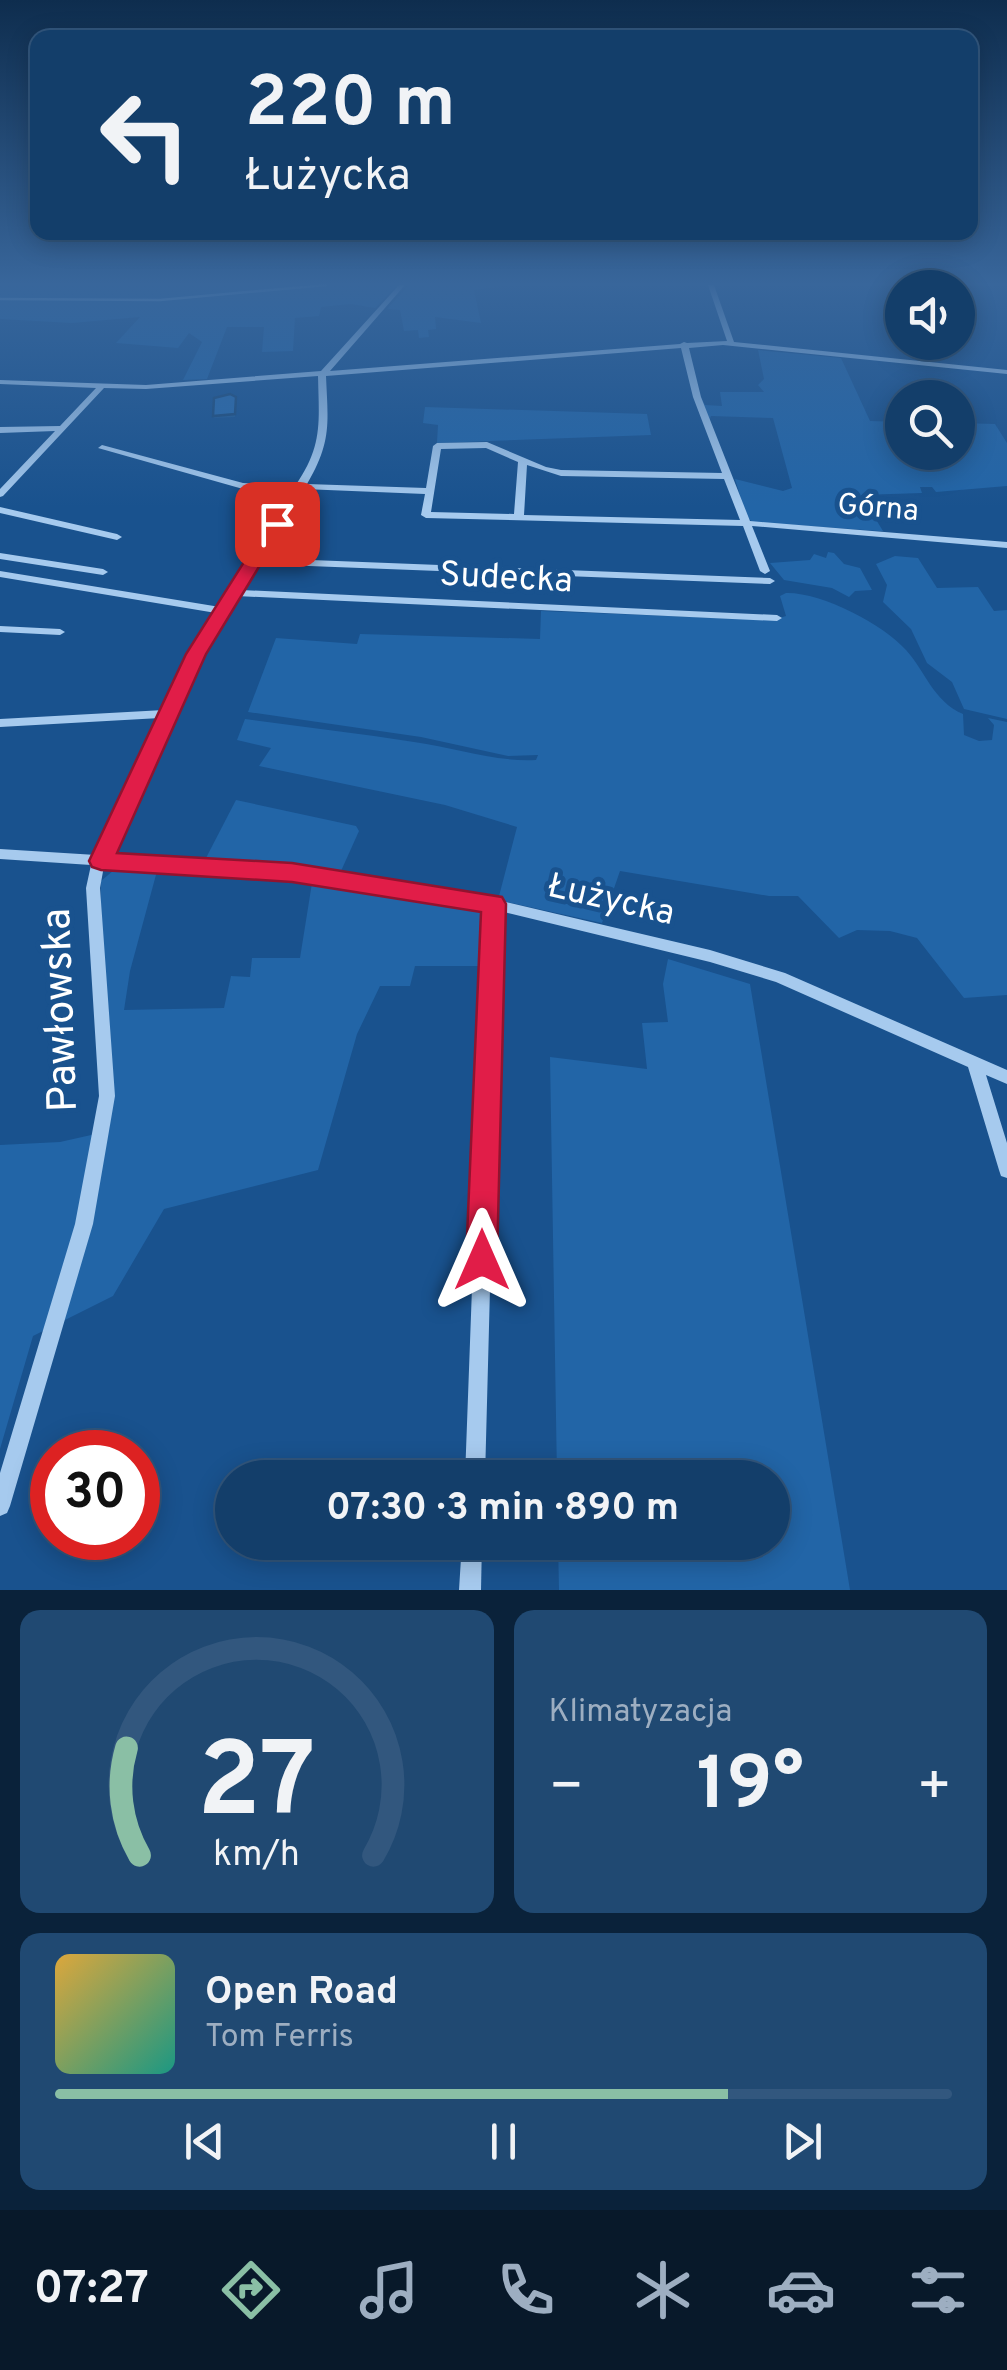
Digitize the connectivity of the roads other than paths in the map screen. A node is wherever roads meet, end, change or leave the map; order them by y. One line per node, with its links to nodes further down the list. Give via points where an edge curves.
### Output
1 (336, 359): 6 (street)
2 (507, 359): 6 (street)
3 (688, 359): 13 (street)
4 (881, 359): 5 (street)
5 (1007, 372)
6 (322, 375): 8 (street); 14 (street, Pawłowska, via 323,438)
7 (0, 382): 8 (street)
8 (101, 387): 9 (street)
9 (64, 428): 10 (street); 16 (street)
10 (0, 430)
11 (102, 448): 14 (street, via 243,486)
12 (523, 466): 13 (street); 15 (street, via 487,445 437,446); 18 (street)
13 (728, 476): 19 (street)
14 (299, 488): 15 (street); 23 (street, Pawłowska)
15 (430, 492): 18 (street, Górna, via 426,515)
16 (0, 494)
17 (0, 510): 20 (street)
18 (519, 517): 19 (street, Górna)
19 (744, 523): 21 (street, Górna); 23 (street, via 767,576)
20 (118, 537)
21 (1007, 545)
22 (0, 556): 24 (street)
23 (253, 561): 26 (street, Pawłowska)
24 (103, 572)
25 (0, 574): 27 (street)
26 (233, 593): 27 (street, Pawłowska); 28 (street, Sudecka)
27 (222, 611): 31 (street, Pawłowska)
28 (777, 618)
29 (0, 629): 30 (street)
30 (60, 632)
31 (168, 714): 32 (street); 34 (street, Pawłowska)
32 (0, 723)
33 (0, 854): 34 (street, Łużycka)
34 (101, 861): 35 (street, Łużycka, via 292,873); 40 (street, Pawłowska, via 93,888 107,1096 84,1224)
35 (494, 904): 36 (street, Łużycka, via 748,966 861,1009); 39 (street)
36 (975, 1064): 37 (street, Łużycka); 38 (street)
37 (1007, 1077)
38 (1007, 1170)
39 (476, 1460)
40 (0, 1506)
41 (471, 1560): 42 (street)
42 (470, 1590)

